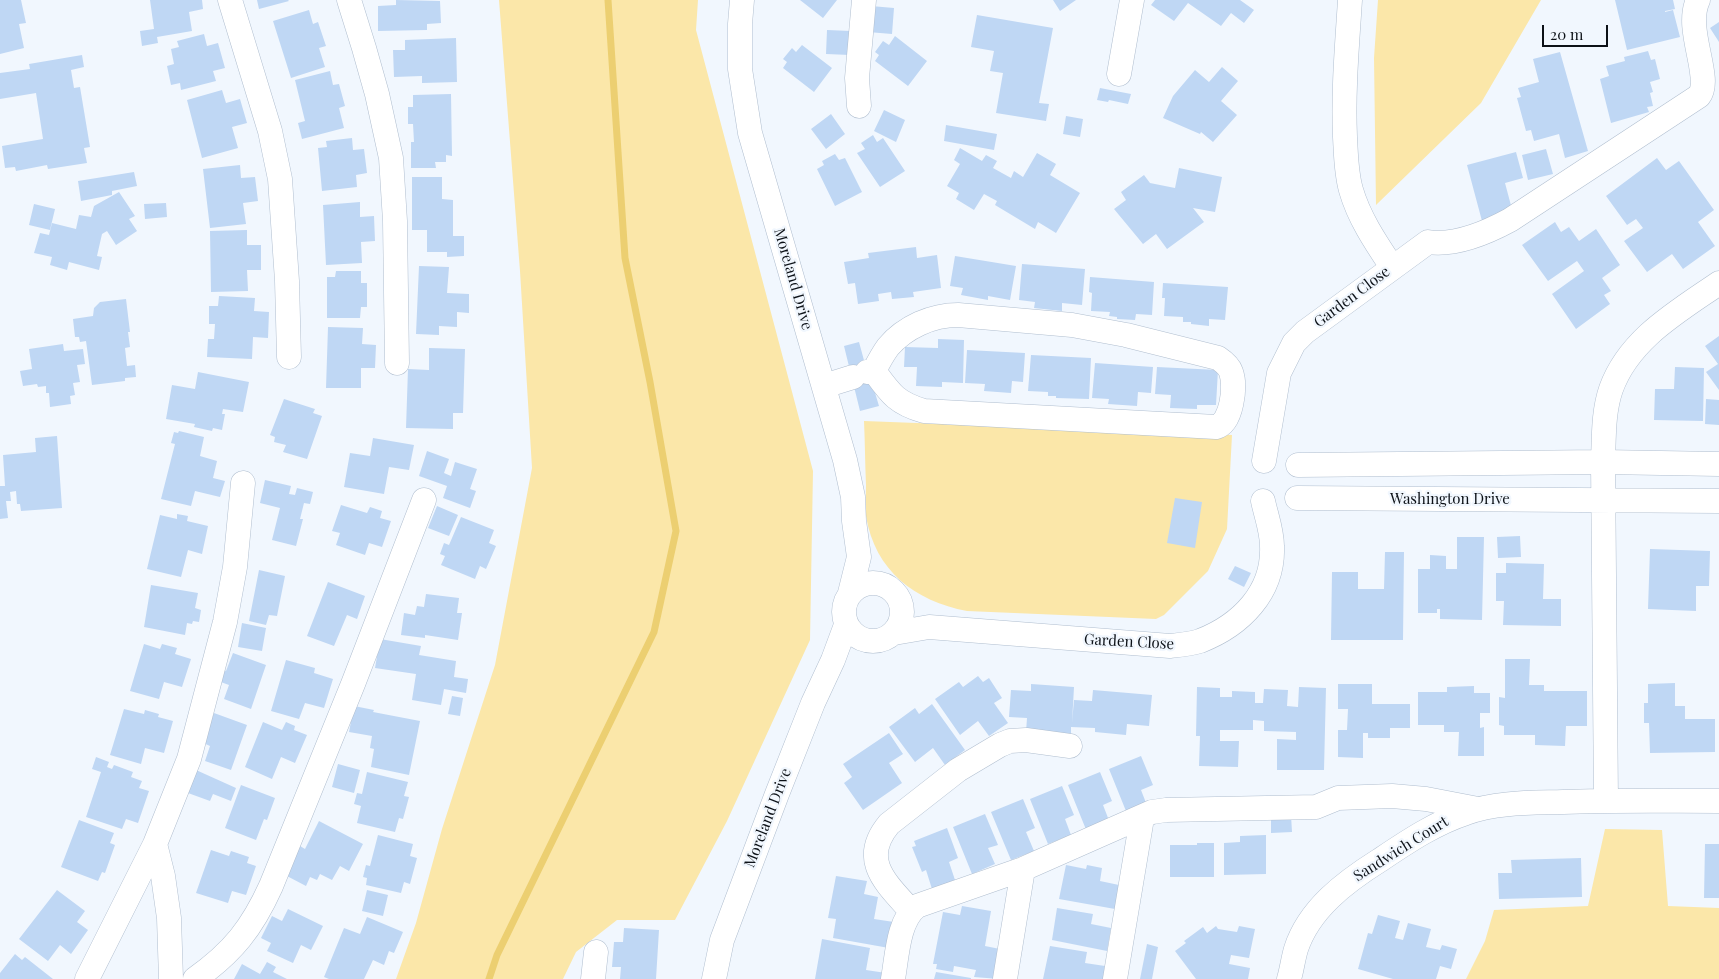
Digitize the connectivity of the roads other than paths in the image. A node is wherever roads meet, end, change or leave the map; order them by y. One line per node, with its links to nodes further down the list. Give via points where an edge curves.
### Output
1 (230, 0): 12 (street, via 270,131 280,179)
2 (349, 0): 13 (street, via 377,94 391,158)
3 (742, 0): 15 (street, Moreland Drive, via 740,69 750,133)
4 (864, 0): 9 (street)
5 (1132, 0): 8 (street)
6 (1350, 0): 10 (street, via 1345,71 1346,162 1360,214)
7 (1698, 0): 10 (street, Garden Close, via 1694,26 1703,77 1699,96 1502,224 1481,234 1448,242 1428,242)
8 (1119, 74)
9 (859, 106)
10 (1392, 267): 16 (street, Garden Close, via 1319,320 1294,343 1286,357 1279,373 1273,418)
11 (1719, 283): 17 (street, via 1658,326 1626,360 1611,390)
12 (289, 357)
13 (397, 362)
14 (865, 373): 14 (street, via 899,402 924,411 1216,427 1229,413 1233,390 1231,370 1218,358 1072,325 958,315 930,319 914,326); 15 (street)
15 (824, 386): 24 (street, Moreland Drive, via 851,488)
16 (1282, 461): 17 (street); 22 (street, via 1302,470 1304,482 1303,488); 22 (street, via 1259,466 1254,480 1255,488)
17 (1603, 462): 18 (street); 21 (street)
18 (1719, 464)
19 (243, 483): 38 (street, via 235,567 223,630 189,759)
20 (424, 500): 44 (street, via 259,912 224,956)
21 (1603, 500): 22 (street, Washington Drive); 23 (street, Washington Drive); 34 (street)
22 (1282, 501): 29 (street, Garden Close, via 1269,573 1258,599 1228,627 1199,641 1170,646)
23 (1719, 501)
24 (860, 557): 25 (street); 26 (street, Moreland Drive)
25 (882, 584): 26 (street, via 865,584); 27 (street, via 895,593)
26 (850, 593): 28 (street, via 844,608)
27 (902, 608): 29 (street); 30 (street, via 901,621)
28 (846, 625): 31 (street, via 854,636); 32 (street, Moreland Drive)
29 (929, 627): 30 (street)
30 (894, 634): 31 (street, via 880,641)
31 (866, 641): 32 (street)
32 (833, 660): 46 (street, Moreland Drive, via 813,703 725,931)
33 (1070, 746): 40 (street, via 1026,740 1000,745 958,770 889,824 877,844 876,860 887,884)
34 (1606, 801): 35 (street, Sandwich Court); 36 (street, Sandwich Court, via 1531,803)
35 (1719, 801)
36 (1478, 809): 37 (street, via 1392,796 1338,798 1316,807 1166,810 1152,812); 50 (street, Sandwich Court, via 1453,817 1412,840 1364,870 1331,896 1306,927 1296,949)
37 (1142, 818): 39 (street); 49 (street)
38 (155, 844): 42 (street); 43 (street, via 164,876 169,918)
39 (1023, 869): 40 (street, via 917,906); 48 (street)
40 (911, 911): 47 (street, via 904,923)
41 (596, 952): 45 (street)
42 (87, 979)
43 (171, 979)
44 (195, 979)
45 (593, 979)
46 (714, 979)
47 (893, 979)
48 (1005, 979)
49 (1115, 979)
50 (1289, 979)

